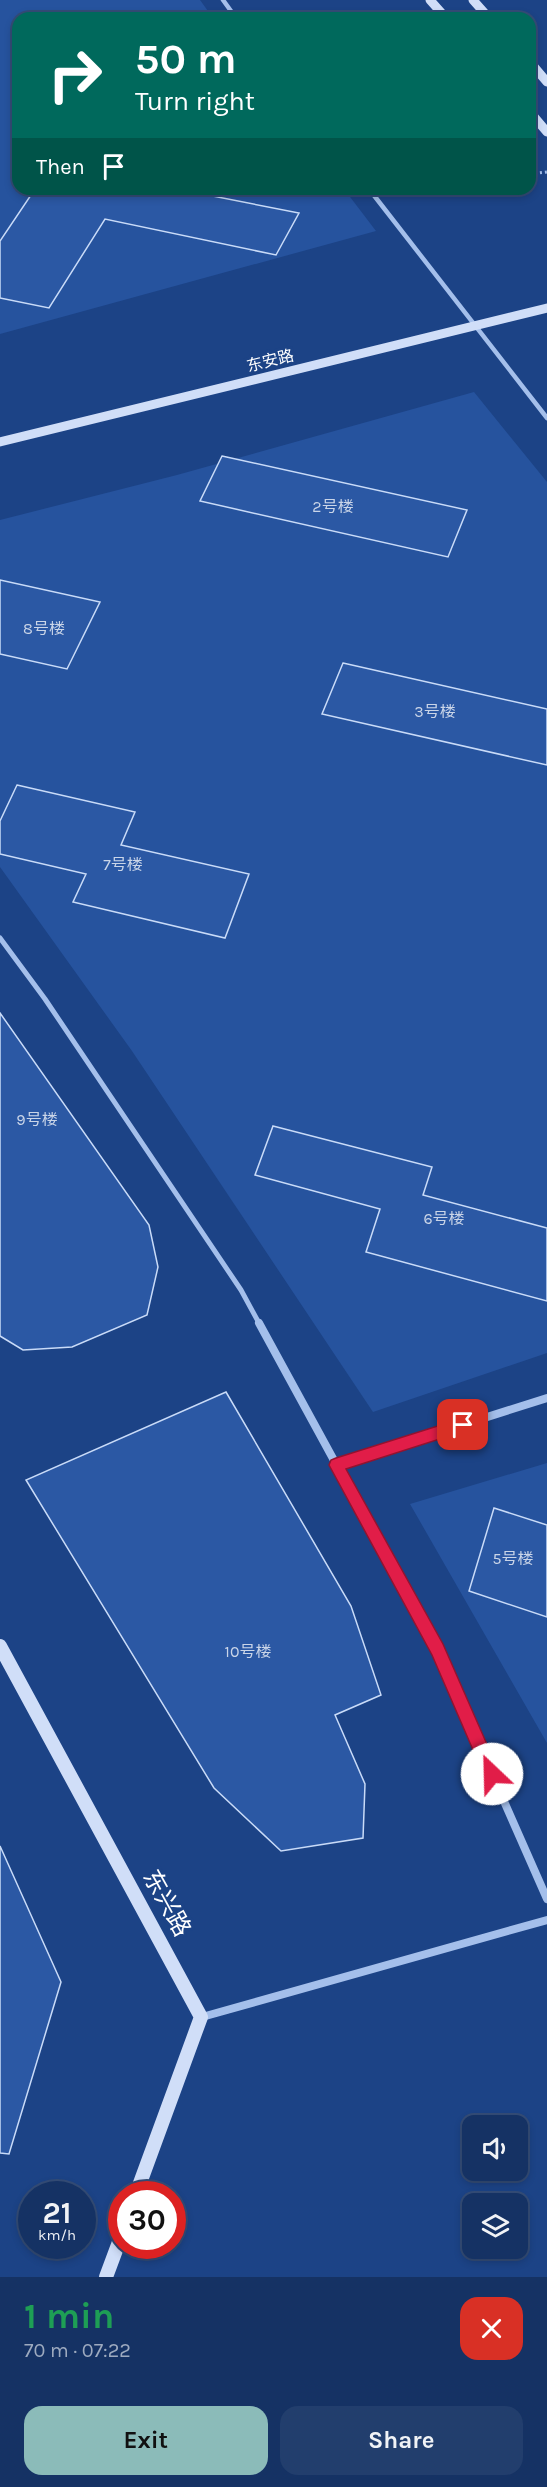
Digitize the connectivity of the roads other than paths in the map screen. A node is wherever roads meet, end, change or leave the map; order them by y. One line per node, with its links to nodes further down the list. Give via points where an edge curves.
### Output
1 (222, 0): 4 (street)
2 (430, 0): 5 (street)
3 (473, 0): 6 (street)
4 (232, 12)
5 (441, 12)
6 (484, 12)
7 (536, 69): 8 (street)
8 (547, 82)
9 (536, 119): 10 (street)
10 (547, 132)
11 (374, 195): 13 (street)
12 (547, 308): 13 (street, 东安路)
13 (475, 325): 14 (street); 15 (street, 东安路)
14 (547, 418)
15 (0, 442)
16 (0, 939): 18 (street, via 45,999 241,1290)
17 (547, 1398): 18 (street)
18 (336, 1465): 20 (street, via 437,1649)
19 (0, 1646): 22 (street, 东兴路)
20 (547, 1899)
21 (547, 1920): 22 (street)
22 (201, 2017): 23 (street)
23 (141, 2181)
24 (112, 2259): 25 (street)
25 (105, 2277)

